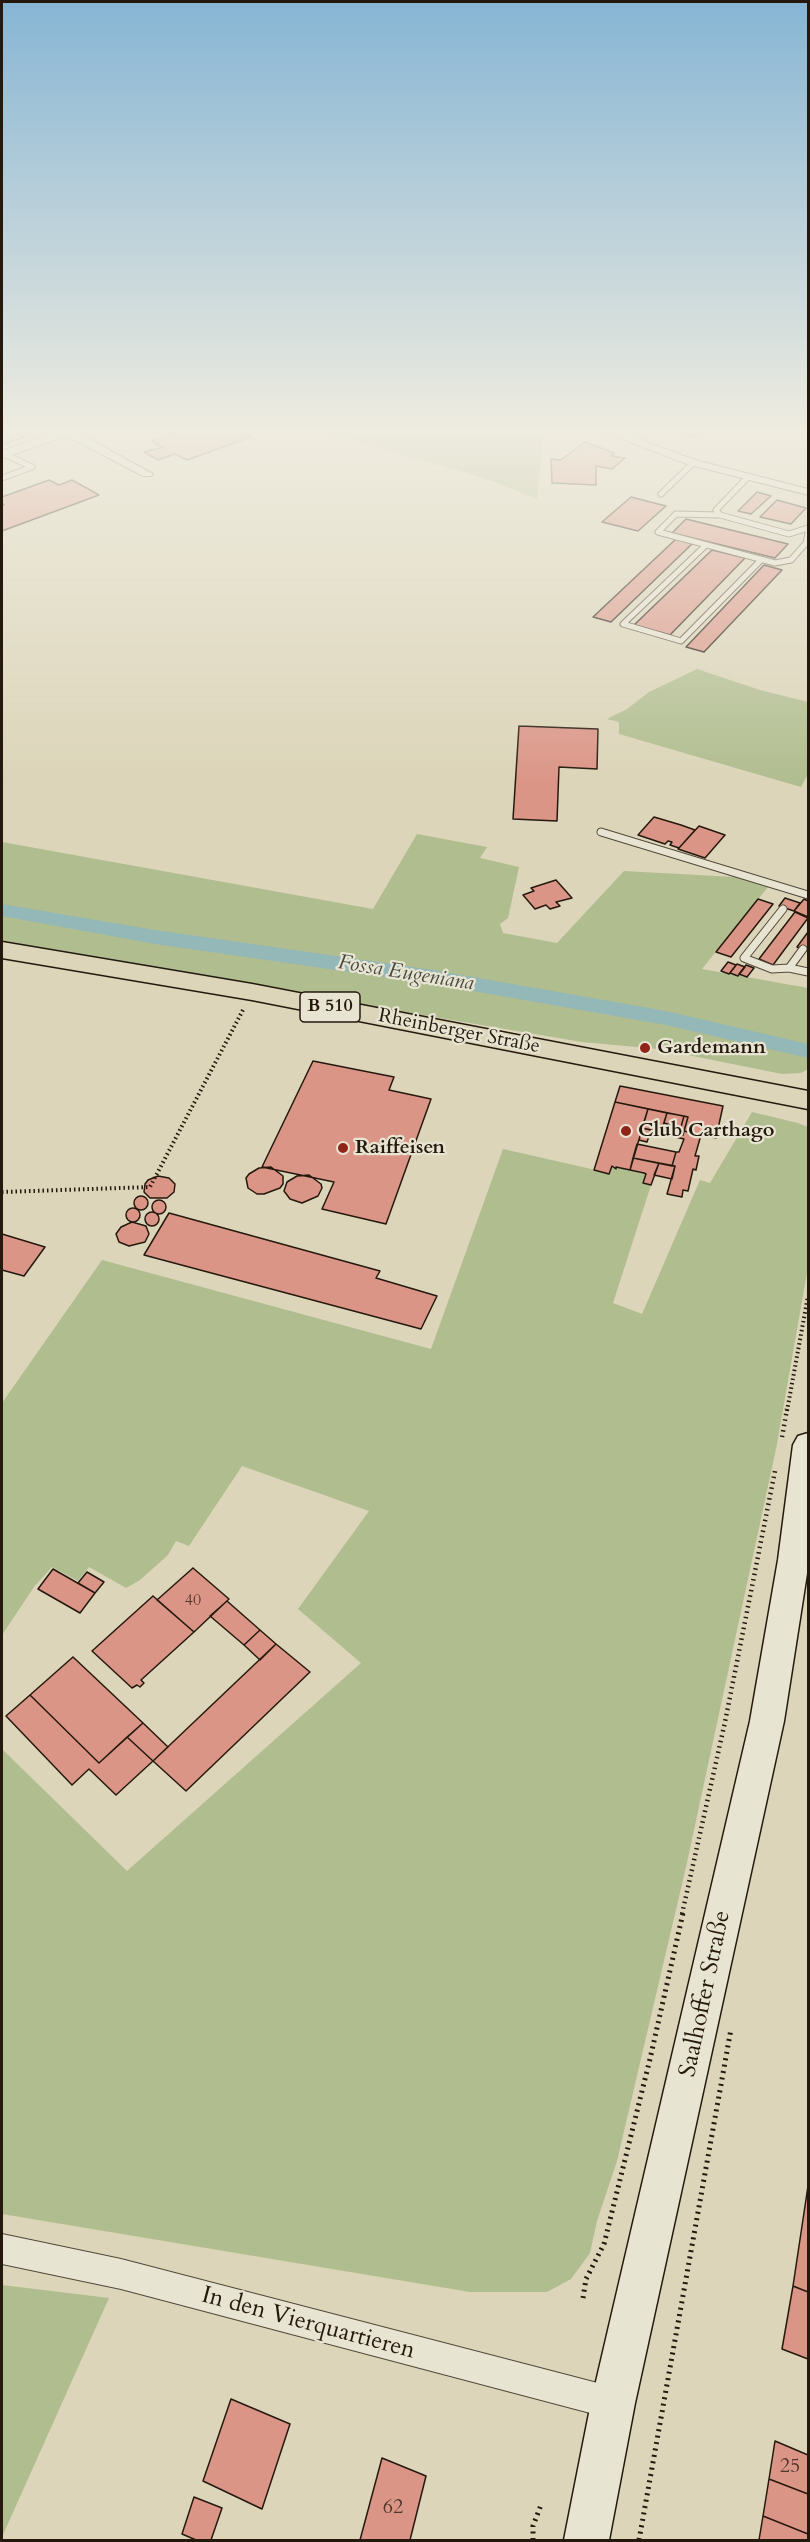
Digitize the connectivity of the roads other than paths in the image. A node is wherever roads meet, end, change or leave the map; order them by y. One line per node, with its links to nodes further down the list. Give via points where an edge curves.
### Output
1 (706, 545): 4 (lane, via 623,624 681,641)
2 (708, 546): 4 (lane)
3 (804, 546): 4 (lane, via 792,560)
4 (760, 560)
5 (601, 832): 6 (lane)
6 (808, 895)
7 (783, 909): 10 (lane, via 744,958 772,969)
8 (803, 949): 10 (lane)
9 (2, 950): 12 (main road, Rheinberger Straße / B 510, via 252,992)
10 (789, 968): 11 (lane)
11 (808, 972)
12 (808, 1100)
13 (795, 1444): 15 (main road, Saalhoffer Straße, via 794,1560 767,1721)
14 (2, 2249): 15 (street, In den Vierquartieren, via 121,2274)
15 (613, 2403): 16 (main road, Saalhoffer Straße)
16 (586, 2541)

